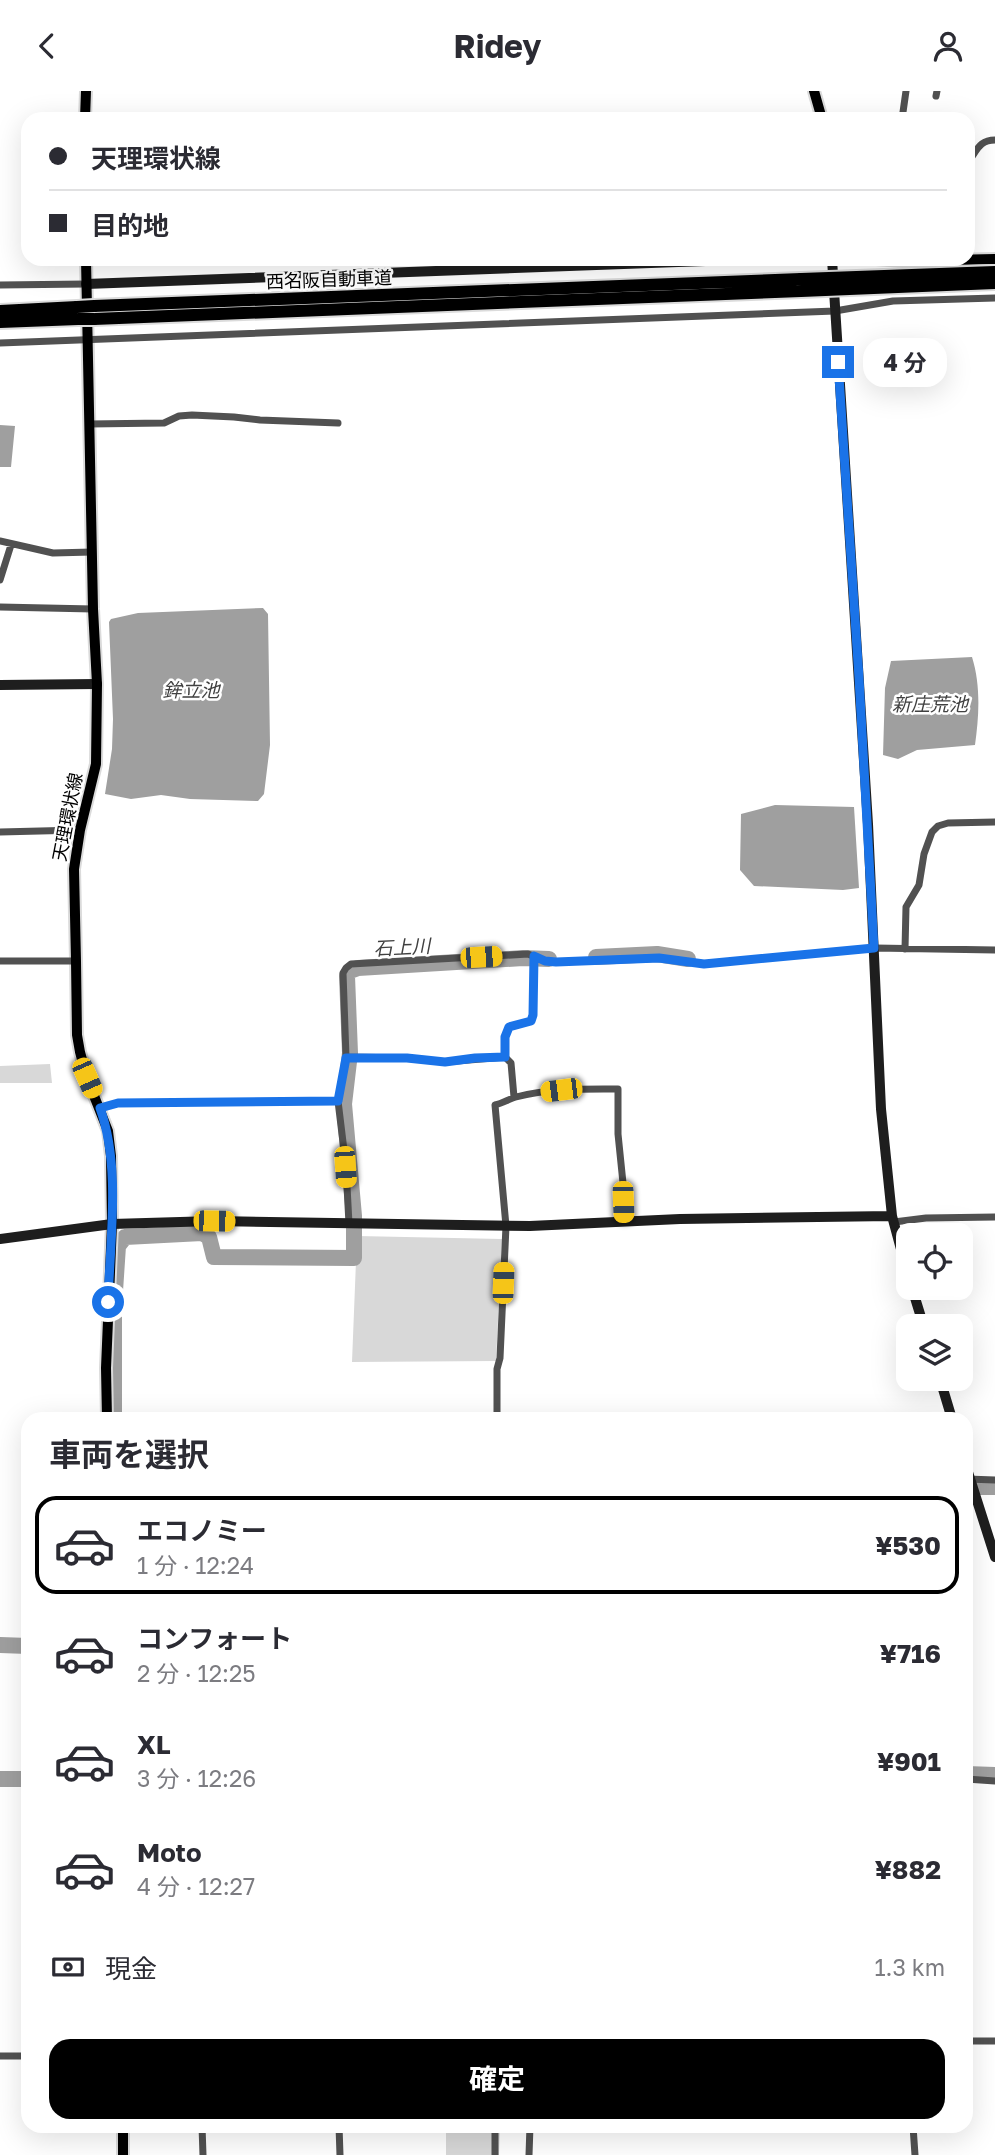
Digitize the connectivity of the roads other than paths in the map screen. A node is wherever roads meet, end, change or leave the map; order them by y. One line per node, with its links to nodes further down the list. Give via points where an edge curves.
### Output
1 (86, 91): 4 (main road)
2 (814, 91): 5 (main road)
3 (906, 91): 6 (street)
4 (86, 112)
5 (820, 112)
6 (903, 112)
7 (995, 140): 8 (street, via 986,140)
8 (975, 152)
9 (975, 259): 10 (main road)
10 (995, 259)
11 (86, 266): 16 (main road, 天理環状線)
12 (571, 266): 16 (street)
13 (832, 266): 21 (street)
14 (995, 272): 18 (highway, 西名阪自動車道, bridge)
15 (995, 283): 18 (highway, 西名阪自動車道, bridge)
16 (86, 284): 17 (street); 26 (main road, 天理環状線)
17 (0, 285)
18 (801, 285): 22 (highway, 西名阪自動車道, bridge)
19 (995, 298): 21 (street, via 893,301)
20 (0, 310): 22 (highway, 西名阪自動車道)
21 (835, 311): 26 (street); 41 (street)
22 (77, 313): 23 (highway, 西名阪自動車道)
23 (35, 320): 24 (highway, 西名阪自動車道); 25 (highway)
24 (0, 322)
25 (0, 328)
26 (87, 341): 27 (street); 29 (main road, 天理環状線)
27 (0, 343)
28 (338, 422): 29 (street, via 192,415 164,423)
29 (89, 424): 32 (main road, 天理環状線)
30 (0, 541): 31 (street)
31 (11, 545): 32 (street, via 53,553); 33 (street)
32 (92, 552): 35 (main road, 天理環状線)
33 (0, 580)
34 (0, 607): 35 (street)
35 (93, 609): 36 (main road, 天理環状線)
36 (97, 684): 37 (street); 39 (main road, 天理環状線, via 96,764)
37 (0, 685)
38 (995, 822): 42 (street, via 948,823 932,832 919,885 906,907)
39 (80, 829): 40 (street); 46 (main road, 天理環状線, via 74,869)
40 (0, 832)
41 (874, 948): 42 (street); 44 (street, via 704,964 659,958 545,961); 53 (street, via 881,1109)
42 (905, 949): 43 (street)
43 (995, 950)
44 (534, 956): 47 (street, via 533,1015 531,1021 509,1027); 48 (street, via 351,964 343,973)
45 (0, 961): 46 (street)
46 (76, 961): 51 (main road, 天理環状線, via 77,1035)
47 (505, 1057): 48 (street, via 445,1062); 49 (street, via 511,1063)
48 (349, 1058): 50 (street)
49 (514, 1097): 54 (street, via 618,1089); 57 (street, via 495,1105)
50 (338, 1101): 51 (street, via 118,1103); 56 (street)
51 (100, 1108): 55 (main road, 天理環状線, via 111,1156)
52 (995, 1217): 53 (street)
53 (893, 1219): 54 (street); 58 (street)
54 (624, 1222): 57 (street)
55 (112, 1224): 56 (street); 59 (street); 61 (main road, 天理環状線)
56 (349, 1224): 57 (street)
57 (506, 1226): 62 (street)
58 (896, 1230)
59 (0, 1239)
60 (944, 1391): 63 (street)
61 (107, 1412)
62 (497, 1412)
63 (950, 1412)
64 (973, 1479): 65 (street)
65 (995, 1481)
66 (973, 1493): 67 (street)
67 (995, 1557)
68 (973, 1779): 69 (street)
69 (995, 1781)
70 (973, 2041): 71 (street)
71 (995, 2041)
72 (0, 2056): 73 (street)
73 (21, 2056)
74 (123, 2133): 80 (main road)
75 (202, 2133): 81 (street)
76 (339, 2133): 82 (street)
77 (495, 2133): 83 (street)
78 (530, 2133): 84 (street)
79 (913, 2133): 85 (street)
80 (123, 2155)
81 (203, 2155)
82 (340, 2155)
83 (495, 2155)
84 (529, 2155)
85 (915, 2155)

